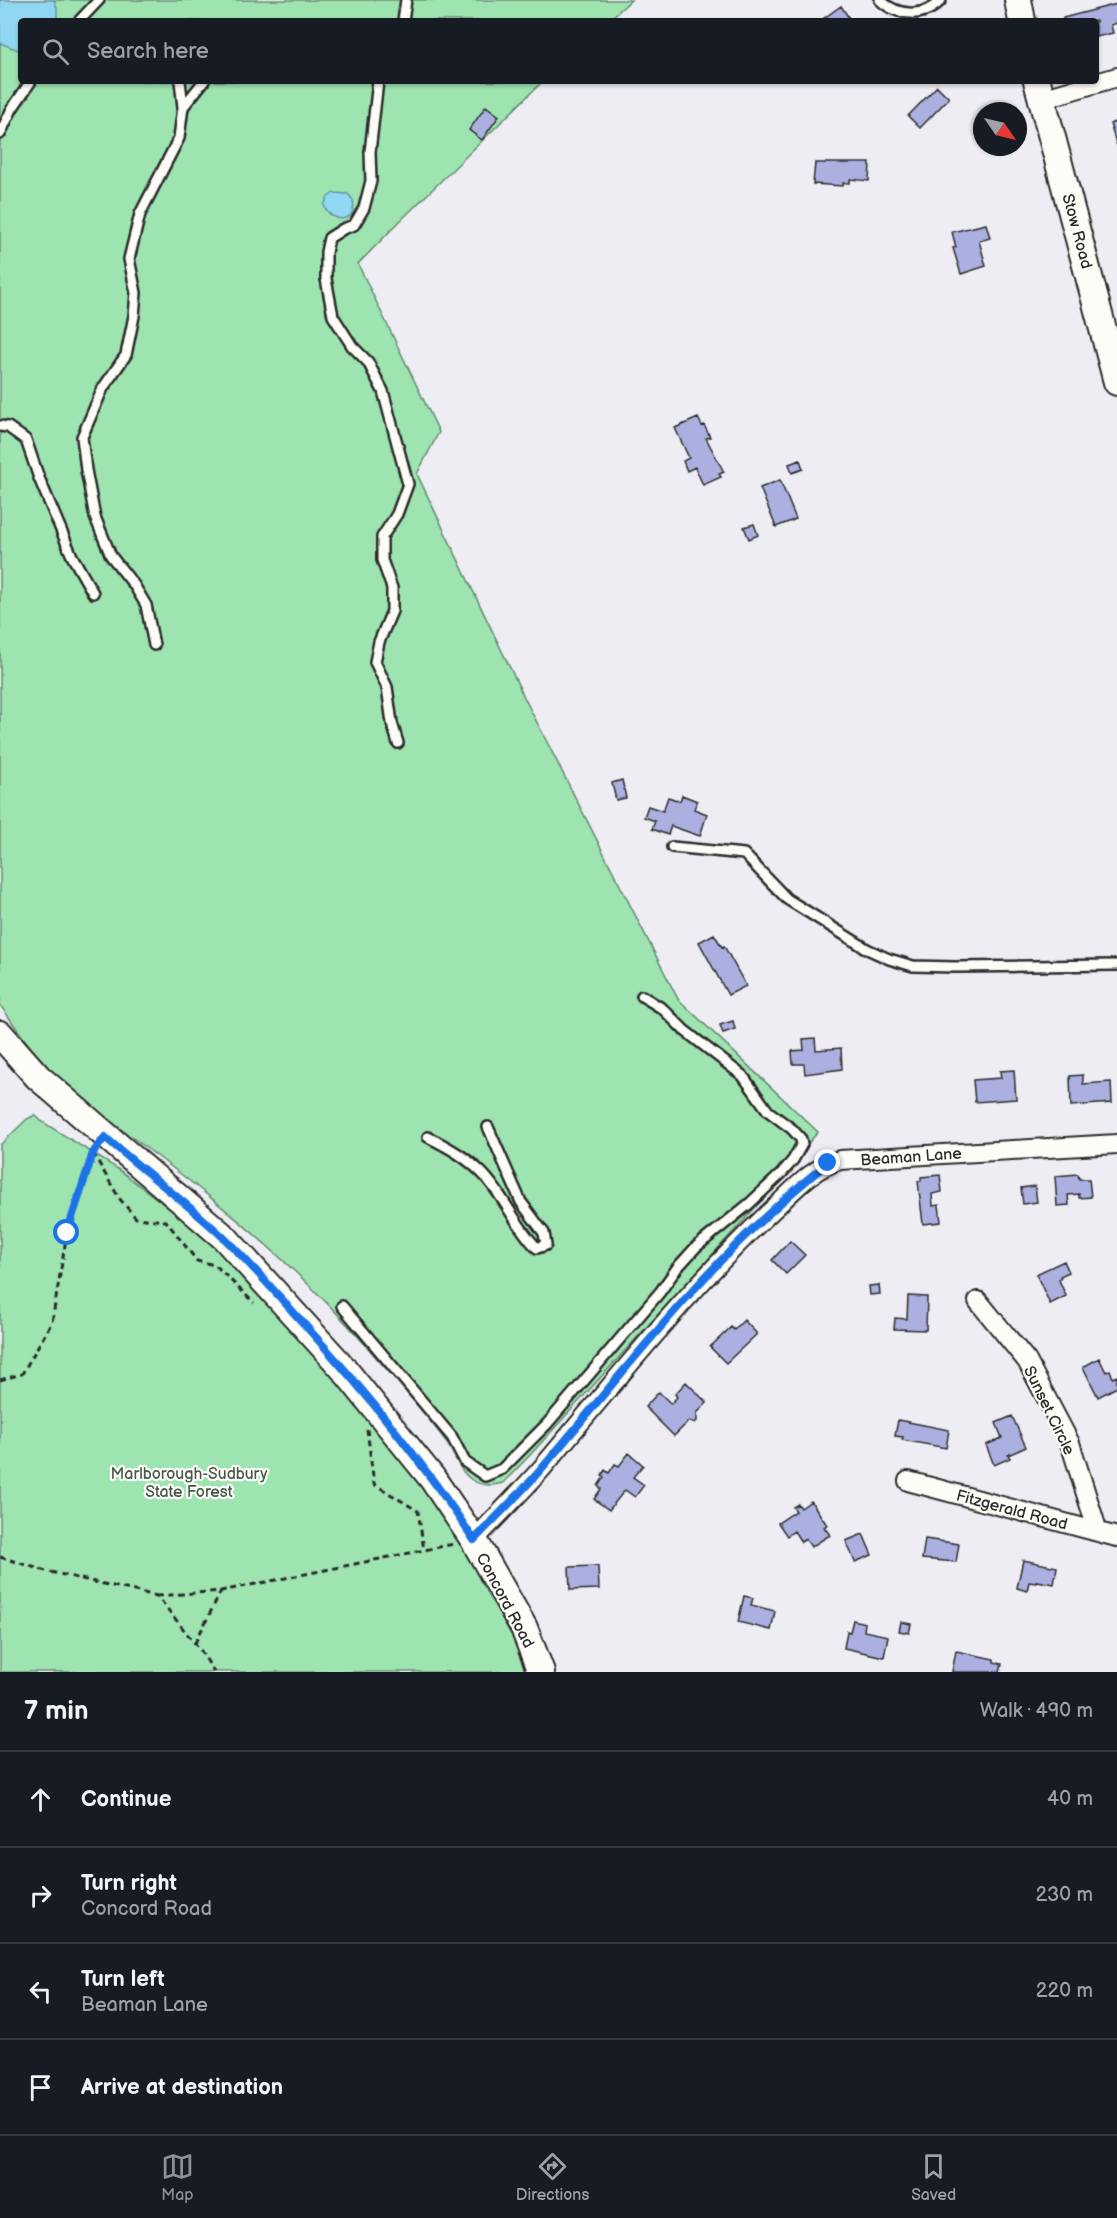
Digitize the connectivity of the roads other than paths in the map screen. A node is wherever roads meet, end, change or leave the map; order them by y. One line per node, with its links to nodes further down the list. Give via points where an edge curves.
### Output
1 (99, 0): 6 (lane)
2 (406, 0): 7 (lane)
3 (880, 0): 4 (lane, via 913,14 933,8)
4 (942, 0)
5 (1018, 0): 8 (street)
6 (82, 18)
7 (403, 18)
8 (1021, 18)
9 (1117, 76): 10 (street)
10 (1099, 79)
11 (29, 84): 18 (lane)
12 (180, 84): 17 (lane)
13 (202, 84): 17 (lane)
14 (378, 84): 23 (lane, via 371,181 364,208 354,225 329,238 326,279 333,316 368,362 383,392 408,484 397,514 382,537 381,560 392,588 392,610 375,662 387,687)
15 (1073, 84): 16 (street)
16 (1040, 90): 19 (street, Stow Road)
17 (183, 107): 22 (lane, via 179,138 140,214 129,259 136,293 126,355 103,388 82,437 96,517 111,556 146,605)
18 (0, 134)
19 (1117, 382)
20 (0, 426): 21 (lane, via 26,440 72,556)
21 (93, 593)
22 (154, 645)
23 (398, 743)
24 (672, 847): 25 (lane, via 744,854 787,899 867,950 913,966)
25 (1117, 965)
26 (642, 996): 32 (lane, via 743,1076 768,1111 792,1129 802,1144 781,1174 696,1247 547,1424 502,1469 485,1476 465,1462 452,1437)
27 (0, 1034): 36 (street, Concord Road, via 99,1145 199,1215 273,1290 403,1441)
28 (488, 1128): 29 (lane, via 521,1202 544,1233 546,1245 537,1248 524,1234 483,1175 461,1155)
29 (428, 1137)
30 (1117, 1144): 36 (street, Beaman Lane, via 828,1163 736,1245 648,1341 542,1468)
31 (978, 1301): 34 (street, Sunset Circle, via 1027,1361 1070,1443)
32 (342, 1306)
33 (908, 1481): 34 (street, Fitzgerald Road)
34 (1098, 1532): 35 (street, Fitzgerald Road)
35 (1117, 1537)
36 (474, 1540): 37 (street, Concord Road, via 524,1628)
37 (541, 1672)

